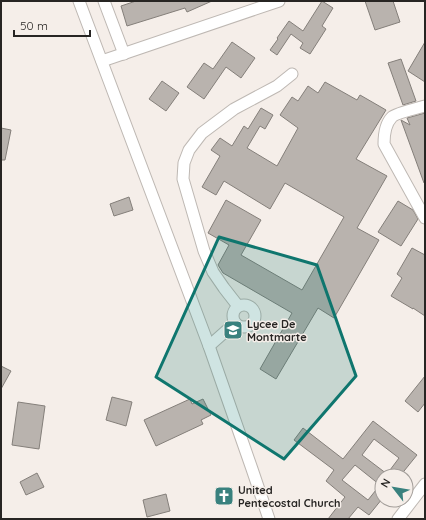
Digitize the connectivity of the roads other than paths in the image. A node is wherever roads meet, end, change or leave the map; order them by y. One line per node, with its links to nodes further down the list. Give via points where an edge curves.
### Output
1 (80, 1): 5 (street)
2 (104, 1): 4 (street)
3 (279, 1): 4 (street)
4 (124, 54): 5 (street)
5 (102, 61): 11 (street)
6 (292, 74): 9 (street, via 277,86 234,109 202,134 189,150 184,163 183,179 204,251 213,272)
7 (425, 106): 8 (street, via 393,116 386,129 384,144)
8 (425, 218)
9 (238, 306): 10 (street, via 232,316); 10 (street, via 249,306 255,316 249,326 242,327)
10 (235, 323): 11 (street)
11 (209, 346): 13 (street)
12 (425, 484): 14 (street)
13 (269, 519)
14 (398, 519)

